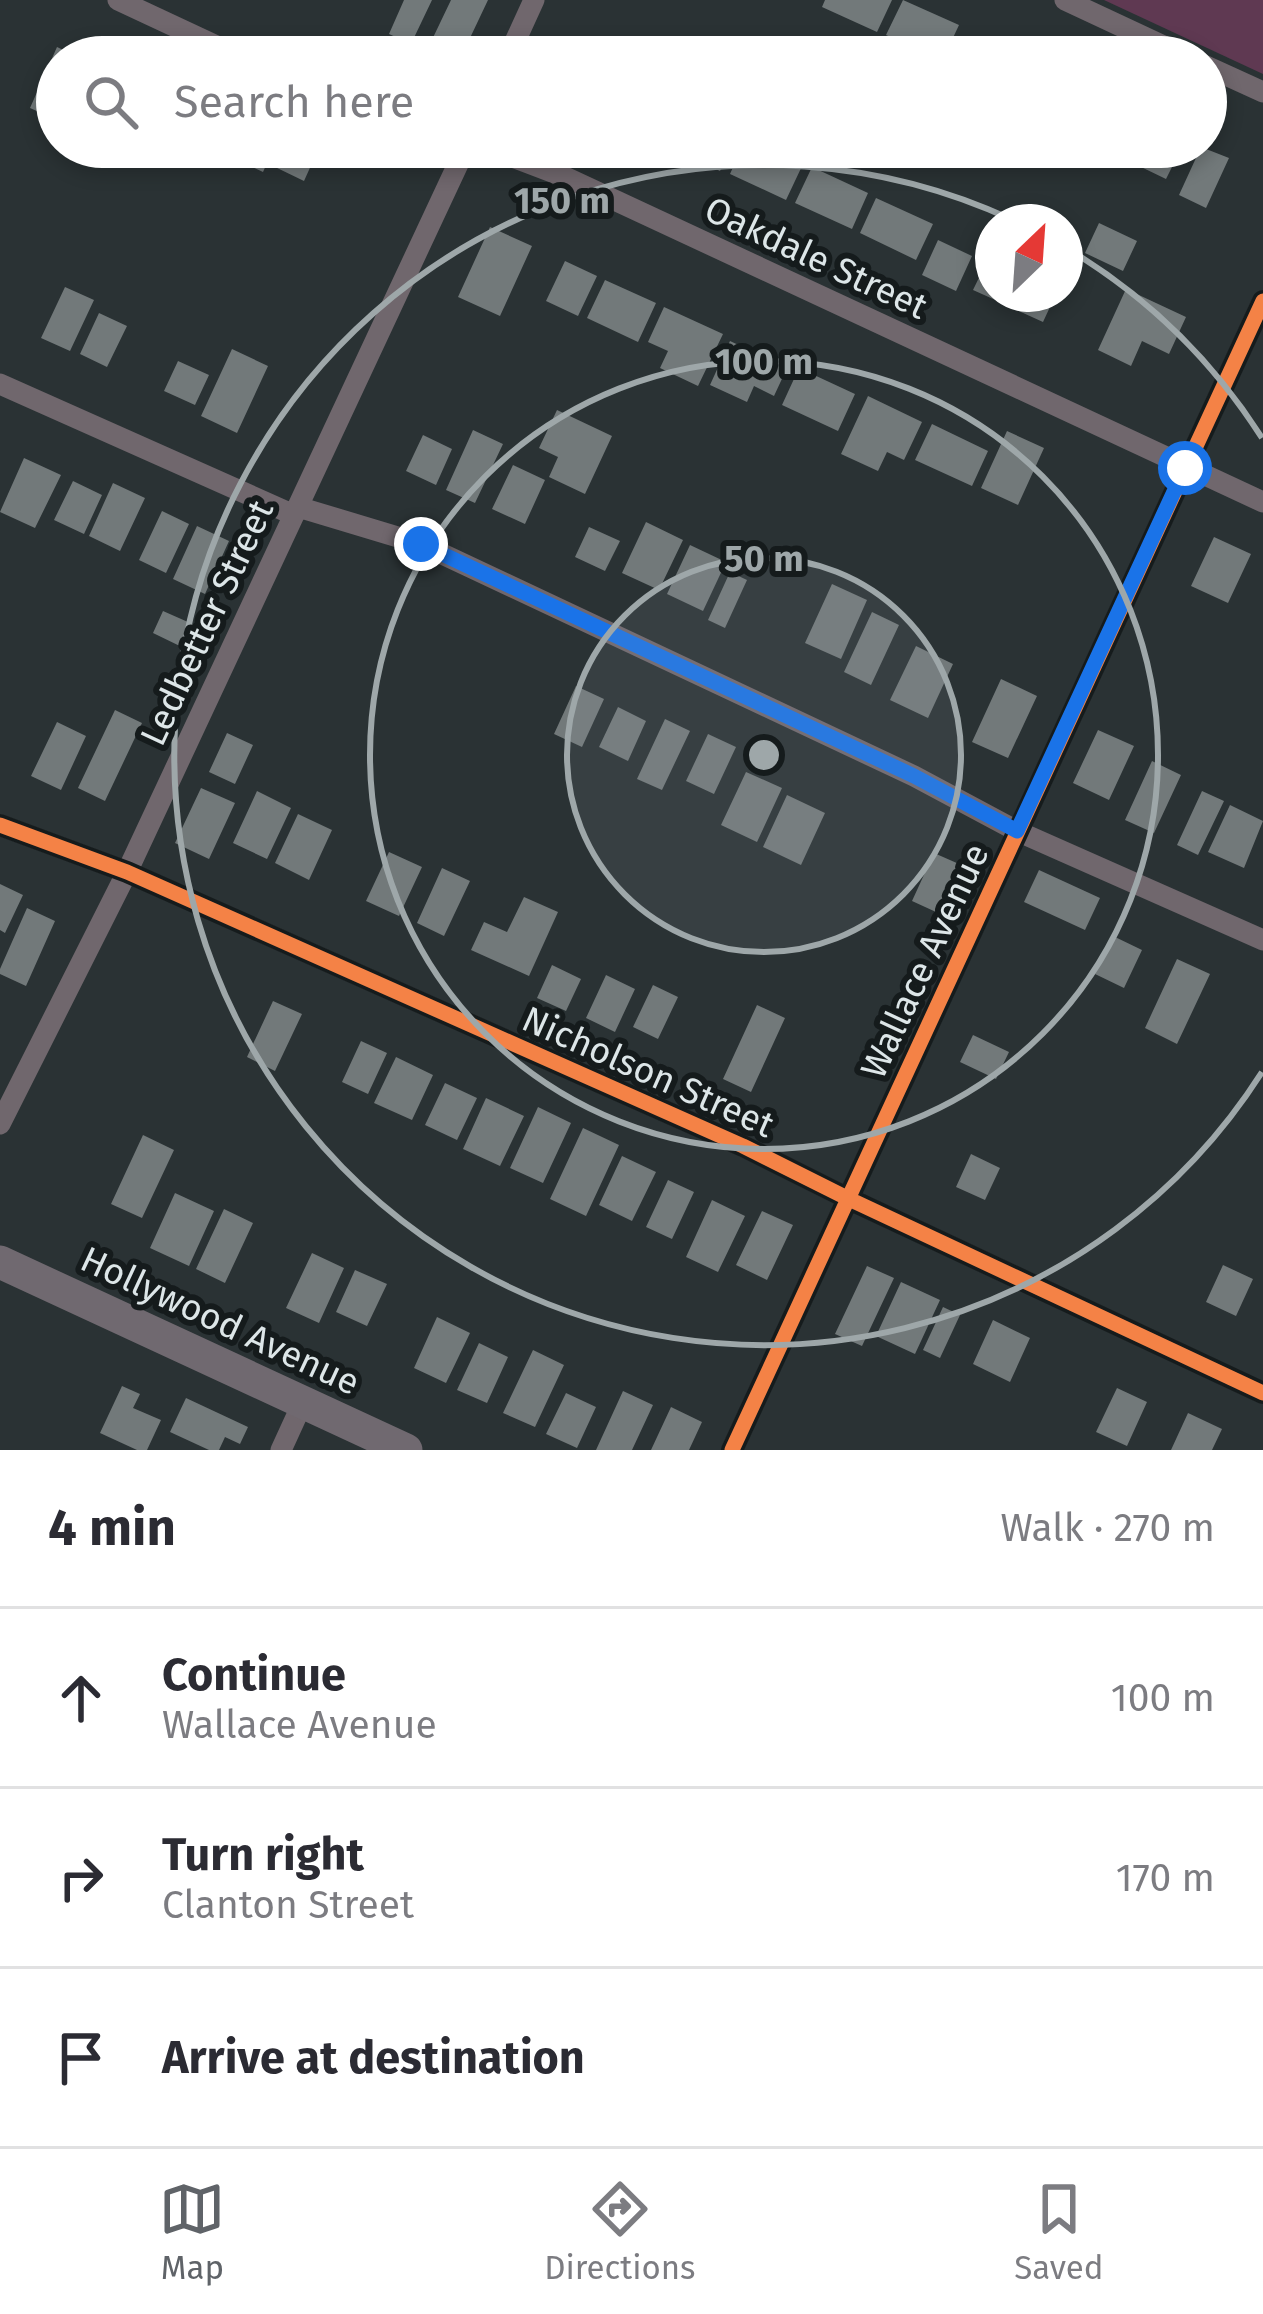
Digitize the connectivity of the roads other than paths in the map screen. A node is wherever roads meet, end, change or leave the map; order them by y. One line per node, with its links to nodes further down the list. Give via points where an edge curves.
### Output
1 (118, 0): 4 (street)
2 (534, 0): 5 (street)
3 (1065, 0): 6 (street)
4 (195, 36)
5 (518, 36)
6 (1142, 36)
7 (1227, 76): 8 (street)
8 (1263, 92)
9 (456, 168): 15 (street, Ledbetter Street)
10 (542, 168): 13 (street, Oakdale Street)
11 (1263, 301): 13 (street, Wallace Avenue)
12 (0, 384): 15 (street)
13 (1185, 468): 14 (street, Oakdale Street); 17 (street, Wallace Avenue)
14 (1263, 502)
15 (296, 511): 17 (street, via 421,544); 18 (street, Ledbetter Street)
16 (0, 825): 18 (street, Nicholson Street)
17 (1017, 831): 19 (street); 21 (street, Wallace Avenue)
18 (127, 872): 20 (street, Ledbetter Street); 21 (street, Nicholson Street)
19 (1263, 940)
20 (0, 1124)
21 (849, 1199): 23 (street, Nicholson Street); 27 (street, Wallace Avenue)
22 (0, 1262): 24 (main road, Hollywood Avenue)
23 (1263, 1393)
24 (303, 1402): 25 (street); 26 (main road, Hollywood Avenue)
25 (281, 1450)
26 (406, 1450)
27 (733, 1450)

